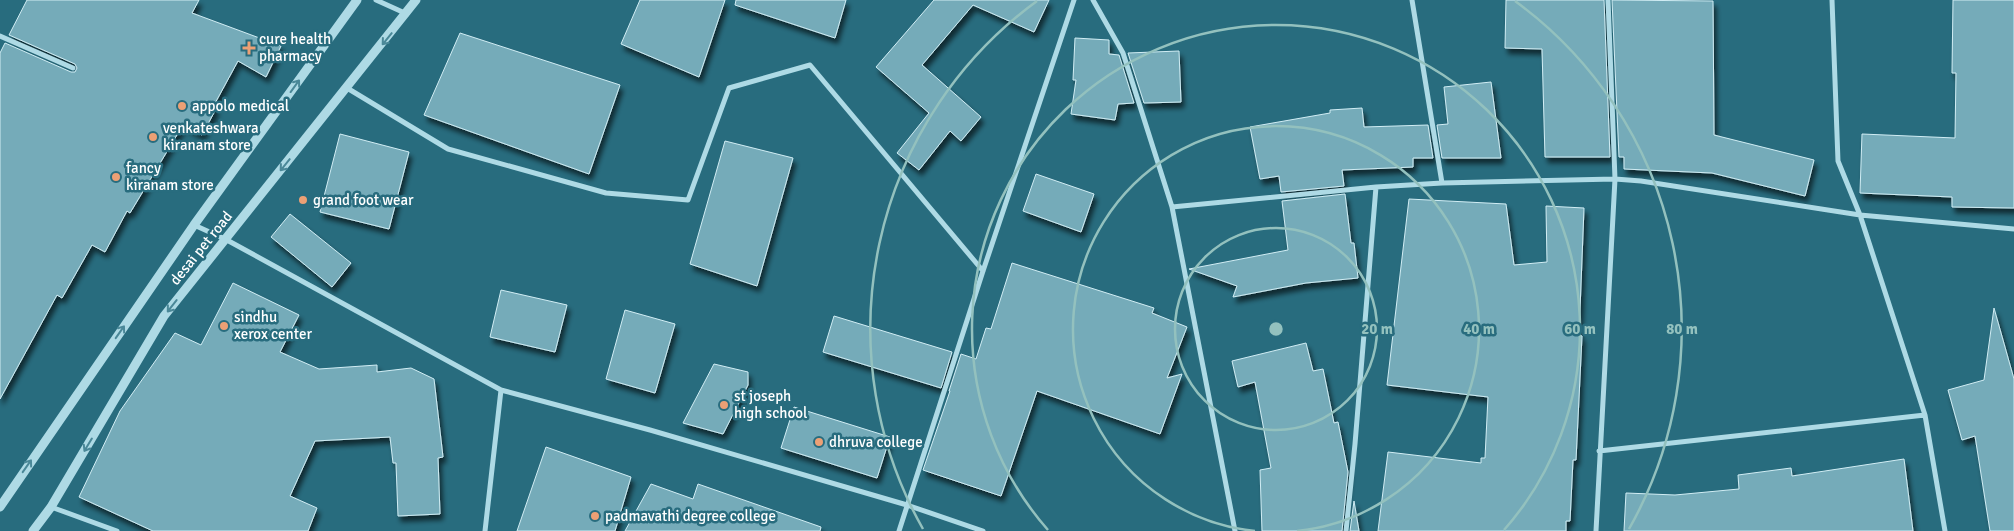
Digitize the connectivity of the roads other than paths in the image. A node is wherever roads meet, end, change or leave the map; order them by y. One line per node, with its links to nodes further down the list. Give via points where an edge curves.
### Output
1 (357, 0): 18 (street, desai pet road, one-way to 1)
2 (376, 0): 9 (street)
3 (416, 0): 9 (street, desai pet road)
4 (1074, 0): 21 (street)
5 (1093, 0): 16 (street, via 1123,52)
6 (1412, 0): 14 (street)
7 (1608, 0): 13 (street)
8 (1832, 0): 17 (street, via 1838,161)
9 (406, 14): 12 (street, desai pet road, one-way to 12)
10 (0, 36): 11 (street)
11 (73, 68)
12 (347, 88): 20 (street, desai pet road, one-way to 20); 21 (street, via 448,148 606,194 688,200 729,88 810,65)
13 (1614, 179): 14 (street); 17 (street, via 1641,180); 24 (street)
14 (1442, 183): 15 (street)
15 (1376, 187): 16 (street); 34 (street)
16 (1172, 208): 33 (street)
17 (1860, 215): 19 (street); 23 (street)
18 (194, 225): 20 (street); 26 (street, desai pet road, one-way to 18)
19 (2014, 229)
20 (225, 239): 22 (street); 27 (street, desai pet road, one-way to 27, via 164,316)
21 (983, 271): 25 (street)
22 (500, 390): 25 (street); 30 (street)
23 (1924, 415): 24 (street); 36 (street)
24 (1600, 451): 35 (street)
25 (907, 504): 31 (street); 32 (street)
26 (0, 506)
27 (51, 507): 28 (street, desai pet road); 29 (street)
28 (34, 531)
29 (117, 531)
30 (485, 531)
31 (900, 531)
32 (983, 531)
33 (1234, 531)
34 (1346, 531)
35 (1596, 531)
36 (1944, 531)

